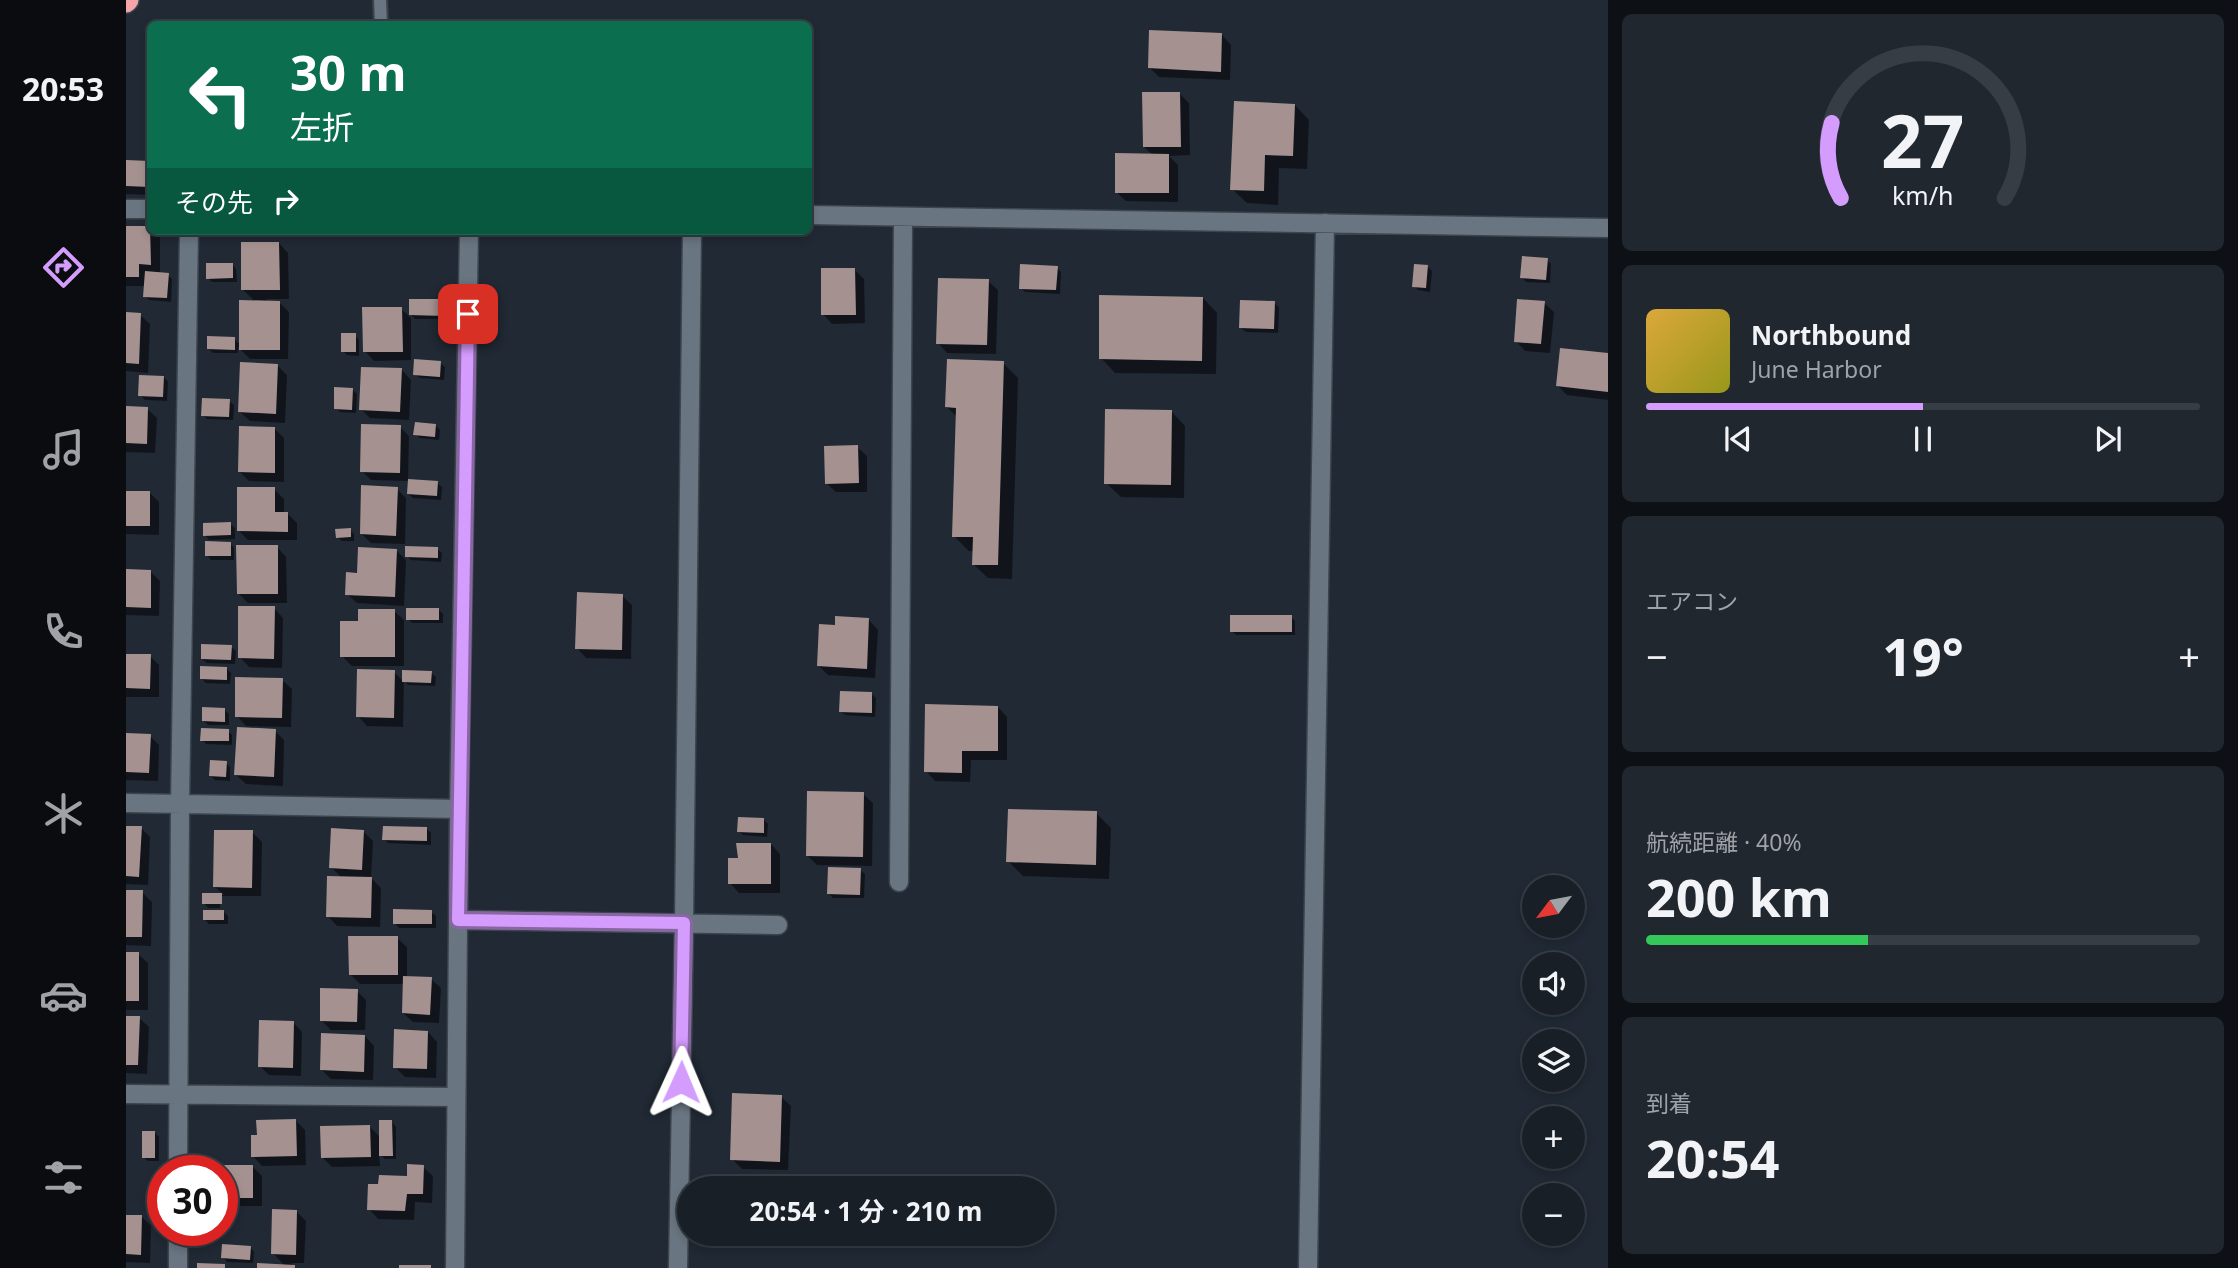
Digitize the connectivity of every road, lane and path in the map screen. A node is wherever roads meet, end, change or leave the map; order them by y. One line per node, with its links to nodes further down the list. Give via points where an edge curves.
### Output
1 (380, 0): 2 (lane)
2 (381, 21)
3 (126, 209): 4 (street)
4 (147, 209)
5 (812, 215): 6 (street)
6 (903, 216): 7 (street); 15 (street)
7 (1325, 223): 8 (street); 27 (street)
8 (1608, 228)
9 (189, 235): 13 (street)
10 (469, 235): 14 (street)
11 (692, 235): 17 (street)
12 (126, 803): 13 (street)
13 (180, 805): 14 (street); 20 (street)
14 (460, 809): 16 (street)
15 (899, 883)
16 (458, 920): 17 (street); 21 (street)
17 (684, 923): 18 (street); 26 (street)
18 (778, 925)
19 (126, 1094): 20 (street)
20 (179, 1095): 21 (street); 22 (street)
21 (456, 1097): 25 (street)
22 (178, 1155)
23 (178, 1246): 24 (street)
24 (178, 1268)
25 (455, 1268)
26 (678, 1268)
27 (1308, 1268)

